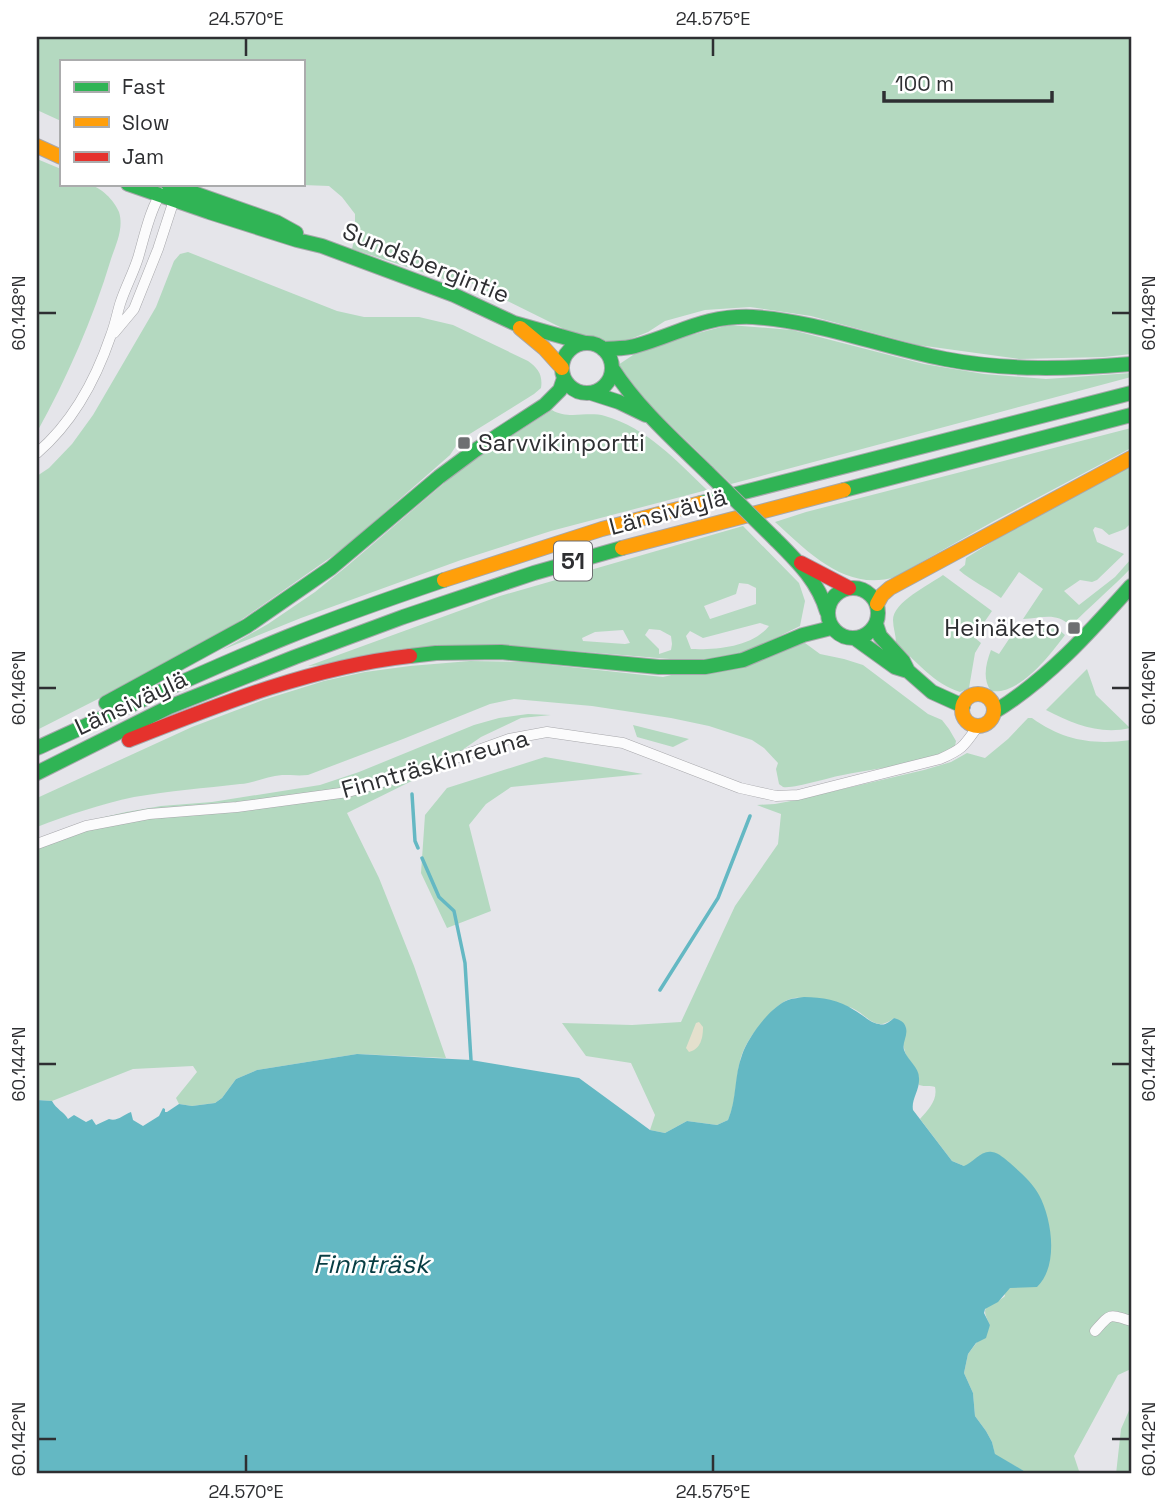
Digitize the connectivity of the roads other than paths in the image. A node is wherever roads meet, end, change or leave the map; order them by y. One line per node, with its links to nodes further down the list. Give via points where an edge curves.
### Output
1 (37, 144): 2 (main road); 3 (main road)
2 (60, 148)
3 (60, 156)
4 (140, 186): 5 (main road, Sundsbergintie)
5 (169, 191): 6 (main road, Sundsbergintie, via 247,224 360,259 454,295); 7 (street, via 120,303); 7 (street, via 160,242 134,309)
6 (513, 323): 8 (main road, Sundsbergintie); 12 (main road, Sundsbergintie, via 534,339)
7 (111, 336): 17 (street, via 66,424)
8 (585, 343): 9 (main road); 12 (main road, via 564,359)
9 (603, 349): 10 (main road, via 633,346 696,322 740,316 802,324 977,365 1050,369); 11 (main road)
10 (1131, 364)
11 (612, 368): 13 (main road, via 604,387); 16 (main road)
12 (563, 373): 13 (main road, via 573,389); 31 (main road, via 560,390 545,405 457,464 331,568 247,626 82,716)
13 (591, 393): 16 (main road)
14 (1131, 393): 31 (main road, Länsiväylä / 51, via 692,505 525,553 289,636)
15 (1131, 415): 32 (main road, Länsiväylä / 51, via 534,573 403,617 169,707)
16 (653, 419): 19 (main road, bridge)
17 (37, 453)
18 (1131, 458): 22 (main road, via 947,555 890,588)
19 (797, 561): 21 (main road); 23 (main road, via 820,591)
20 (1131, 586): 29 (main road, via 1042,679)
21 (849, 588): 22 (main road, via 866,591); 23 (main road, via 834,596)
22 (877, 604): 24 (main road)
23 (827, 612): 25 (main road)
24 (876, 624): 26 (main road); 27 (main road)
25 (831, 628): 26 (main road, via 842,637); 32 (main road, via 752,657 697,668 486,651 368,661 237,698)
26 (856, 639): 27 (main road)
27 (908, 671): 28 (main road, via 932,692)
28 (962, 706): 29 (main road, via 967,698 979,694 991,700); 30 (main road, via 964,717)
29 (995, 712): 30 (main road, via 988,723)
30 (978, 726): 33 (street, Finnträskinreuna, via 958,751 940,759 798,795 776,796 740,788 624,743 547,732 509,739 348,792 149,814 86,825)
31 (37, 746)
32 (37, 774)
33 (37, 844)
34 (1131, 1321): 35 (street, via 1113,1315)
35 (1095, 1331)

